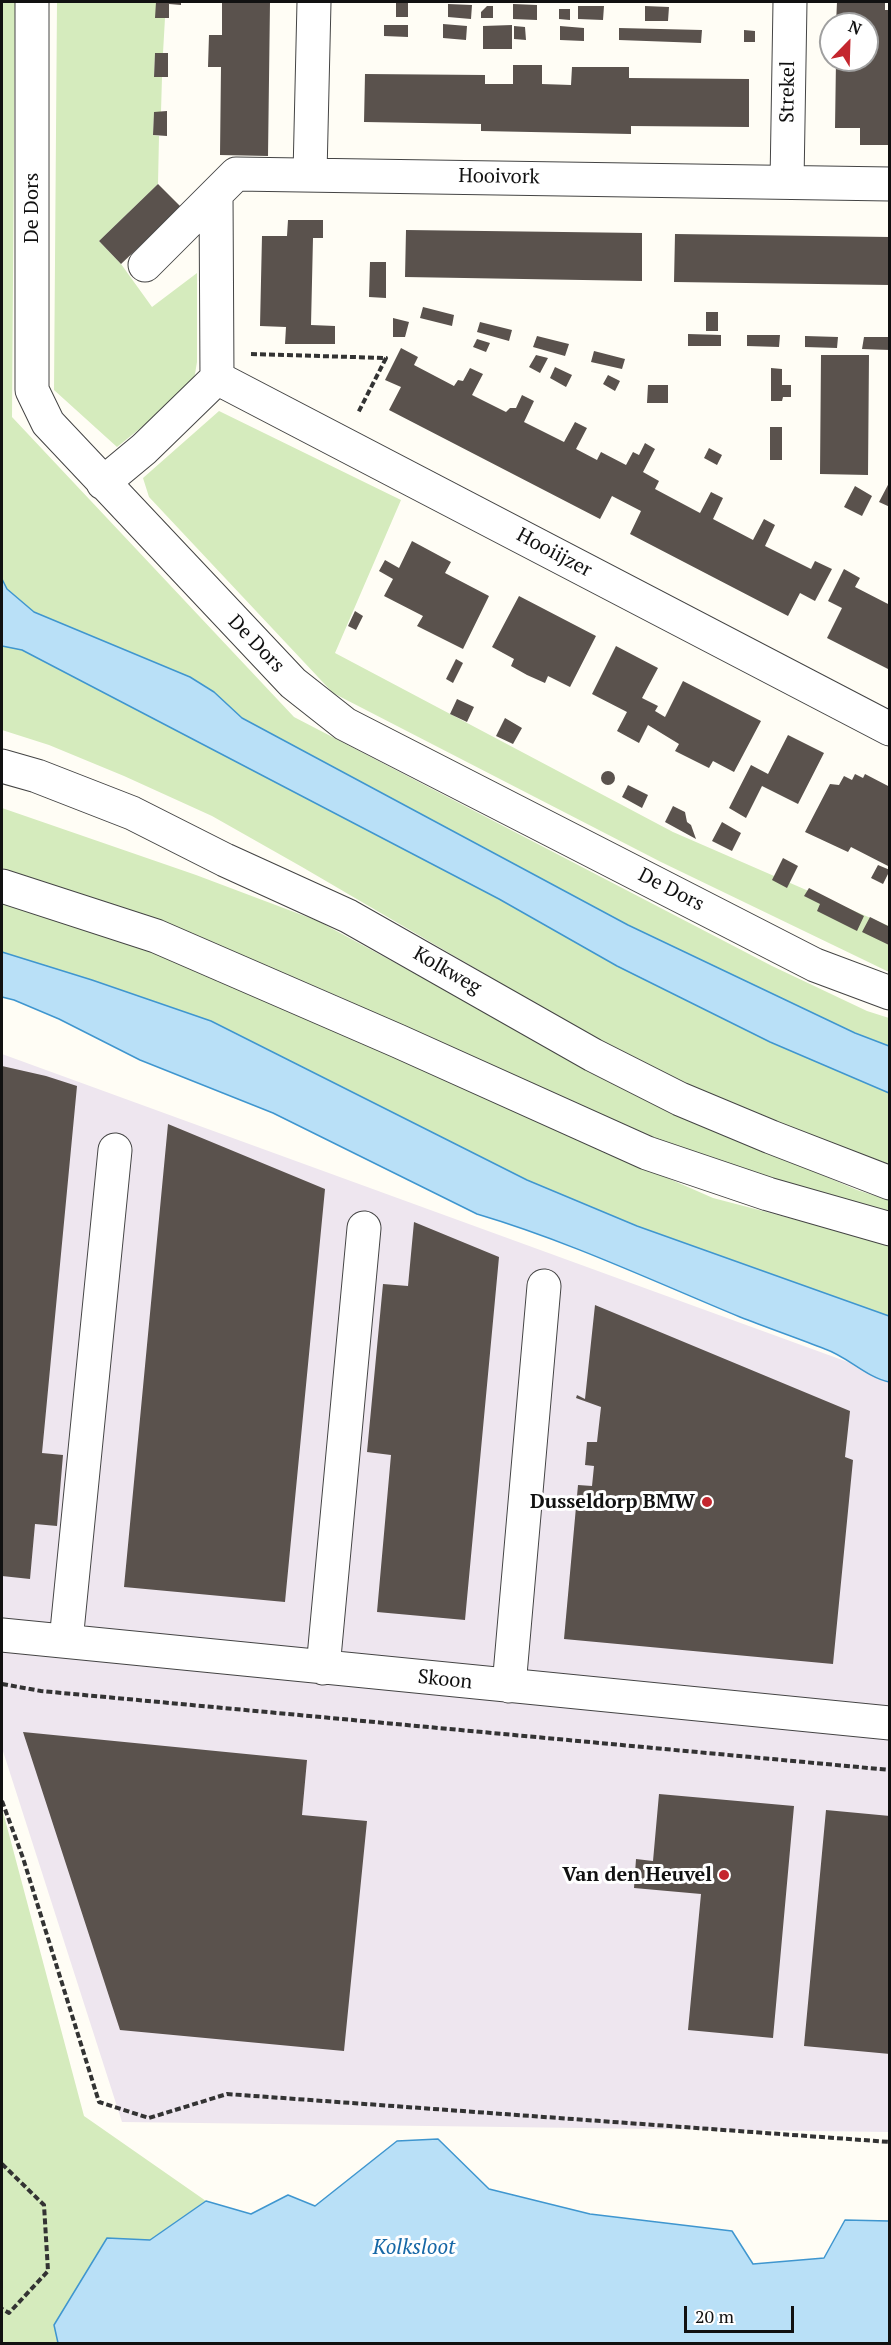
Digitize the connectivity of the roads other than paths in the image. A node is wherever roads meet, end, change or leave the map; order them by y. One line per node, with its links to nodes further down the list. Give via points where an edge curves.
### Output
1 (32, 2): 10 (street, De Dors, via 33,390 48,423)
2 (314, 2): 4 (street)
3 (790, 2): 5 (street, Strekel)
4 (310, 174): 5 (street, Hooivork); 7 (street, Hooivork, via 236,174)
5 (787, 182): 6 (street, Hooivork)
6 (890, 184)
7 (216, 194): 8 (street, Hooivork); 9 (street)
8 (146, 265)
9 (217, 365): 10 (street, via 144,449); 11 (street, Hooiijzer, via 342,443)
10 (103, 483): 14 (street, De Dors, via 293,683 345,723 815,965)
11 (890, 729)
12 (2, 766): 16 (street, Kolkweg, via 132,813 348,916 593,1055 680,1099)
13 (2, 886): 18 (street, via 156,936 647,1153 768,1194)
14 (890, 993)
15 (115, 1150): 21 (street)
16 (890, 1183)
17 (364, 1228): 22 (street)
18 (890, 1229)
19 (544, 1286): 23 (street)
20 (2, 1635): 21 (street, Skoon)
21 (66, 1641): 22 (street, Skoon)
22 (322, 1668): 23 (street, Skoon)
23 (509, 1686): 24 (street, Skoon)
24 (890, 1723)

